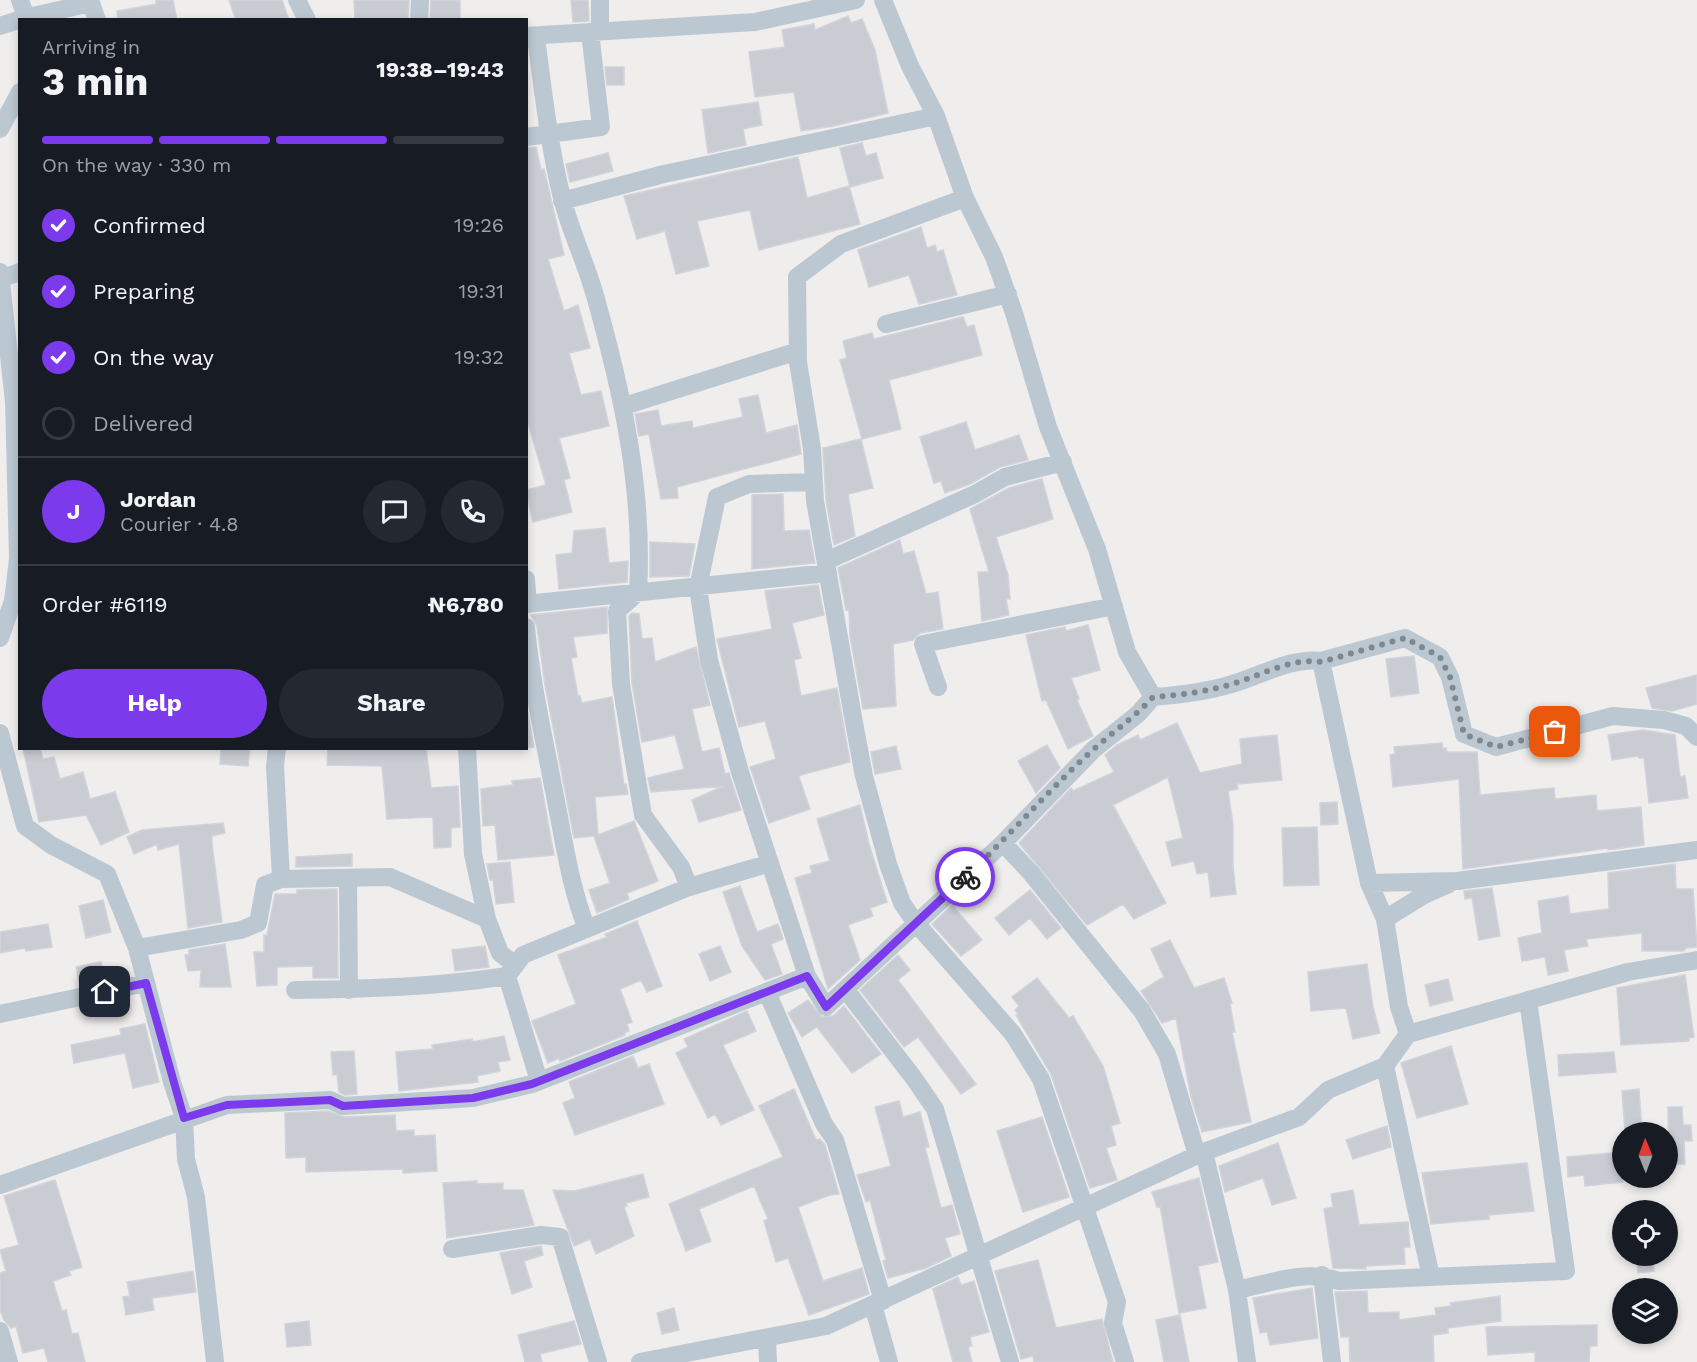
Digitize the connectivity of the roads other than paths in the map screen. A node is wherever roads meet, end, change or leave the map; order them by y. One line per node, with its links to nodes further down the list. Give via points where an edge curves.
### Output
1 (297, 0): 8 (street)
2 (420, 0): 9 (street)
3 (600, 0): 11 (street)
4 (856, 0): 11 (street, via 755,22)
5 (884, 0): 14 (street, via 910,66)
6 (25, 12): 7 (street, via 91,3); 10 (street)
7 (96, 18)
8 (306, 18)
9 (419, 18)
10 (0, 26)
11 (595, 32): 12 (street); 16 (street, via 601,127)
12 (531, 37): 16 (street)
13 (18, 96): 15 (street)
14 (936, 116): 18 (street); 19 (street, via 664,174)
15 (0, 129)
16 (548, 133): 17 (street); 19 (street)
17 (528, 138)
18 (965, 198): 22 (street); 24 (street, via 841,244 797,276)
19 (562, 201): 25 (street, via 594,291)
20 (18, 272): 21 (street)
21 (1, 275): 26 (street, via 14,402)
22 (1008, 294): 23 (street); 27 (street, via 1048,427)
23 (886, 324)
24 (798, 351): 25 (street); 28 (street)
25 (624, 406): 31 (street, via 639,516)
26 (11, 453): 35 (street, via 18,558 13,601)
27 (1063, 462): 29 (street, via 1005,477); 33 (street, via 1097,549)
28 (814, 482): 29 (street); 30 (street, via 749,484 717,497)
29 (827, 567): 30 (street); 55 (street, via 864,776 888,864 902,903)
30 (698, 588): 31 (street); 47 (street, via 708,660)
31 (638, 592): 32 (street); 52 (street, via 617,611 629,739 643,815 681,867)
32 (528, 604)
33 (1114, 606): 38 (street, via 923,644); 39 (street, via 1127,652)
34 (18, 630): 35 (street)
35 (0, 636)
36 (528, 650): 56 (street, via 577,903)
37 (1321, 662): 39 (street, via 1307,659 1229,685); 41 (street, via 1405,638 1440,657 1450,677 1464,734 1496,747 1613,716 1664,720 1686,726); 51 (street)
38 (938, 687)
39 (1153, 697): 45 (street, via 1093,750)
40 (0, 733): 44 (street)
41 (1697, 737)
42 (277, 750): 49 (street)
43 (467, 750): 54 (street, via 473,854)
44 (4, 772): 57 (street, via 25,826 51,845 107,874)
45 (1003, 843): 55 (street); 72 (street, via 1142,1011 1167,1054)
46 (1697, 850): 50 (street)
47 (770, 863): 52 (street); 60 (street)
48 (348, 878): 49 (street); 54 (street, via 390,877); 63 (street)
49 (281, 879): 57 (street, via 265,885 258,923 241,930)
50 (1457, 881): 51 (street); 53 (street, via 1424,895)
51 (1369, 883): 53 (street)
52 (689, 887): 56 (street)
53 (1385, 919): 68 (street, via 1399,1007)
54 (487, 920): 59 (street)
55 (915, 922): 64 (street); 74 (street, via 1013,1034 1041,1079)
56 (587, 929): 59 (street, via 523,955)
57 (137, 948): 61 (street)
58 (1697, 960): 66 (street, via 1628,972)
59 (511, 970): 63 (street, via 465,982); 70 (street)
60 (807, 976): 64 (street, via 826,1007); 65 (street)
61 (146, 983): 67 (street); 71 (street)
62 (295, 990): 63 (street)
63 (349, 990)
64 (846, 990): 76 (street, via 935,1109)
65 (767, 992): 70 (street); 80 (street, via 824,1124 835,1140)
66 (1528, 1000): 68 (street); 78 (street, via 1566,1272)
67 (0, 1014)
68 (1408, 1034): 69 (street)
69 (1385, 1066): 72 (street, via 1328,1090 1299,1117); 78 (street)
70 (538, 1082): 71 (street, via 473,1098 343,1106 330,1100 227,1105)
71 (184, 1118): 73 (street); 84 (street, via 186,1159 196,1197)
72 (1201, 1154): 74 (street); 79 (street)
73 (0, 1185)
74 (1084, 1206): 76 (street); 90 (street, via 1117,1302 1113,1323)
75 (452, 1250): 85 (street, via 541,1235 560,1237)
76 (979, 1256): 80 (street); 89 (street)
77 (1322, 1275): 78 (street, via 1339,1281); 79 (street); 92 (street)
78 (1431, 1277)
79 (1237, 1290): 91 (street)
80 (878, 1303): 82 (street, via 826,1326); 88 (street)
81 (0, 1330): 83 (street)
82 (766, 1340): 86 (street); 87 (street)
83 (9, 1362)
84 (215, 1362)
85 (598, 1362)
86 (640, 1362)
87 (768, 1362)
88 (889, 1362)
89 (1010, 1362)
90 (1125, 1362)
91 (1247, 1362)
92 (1332, 1362)

